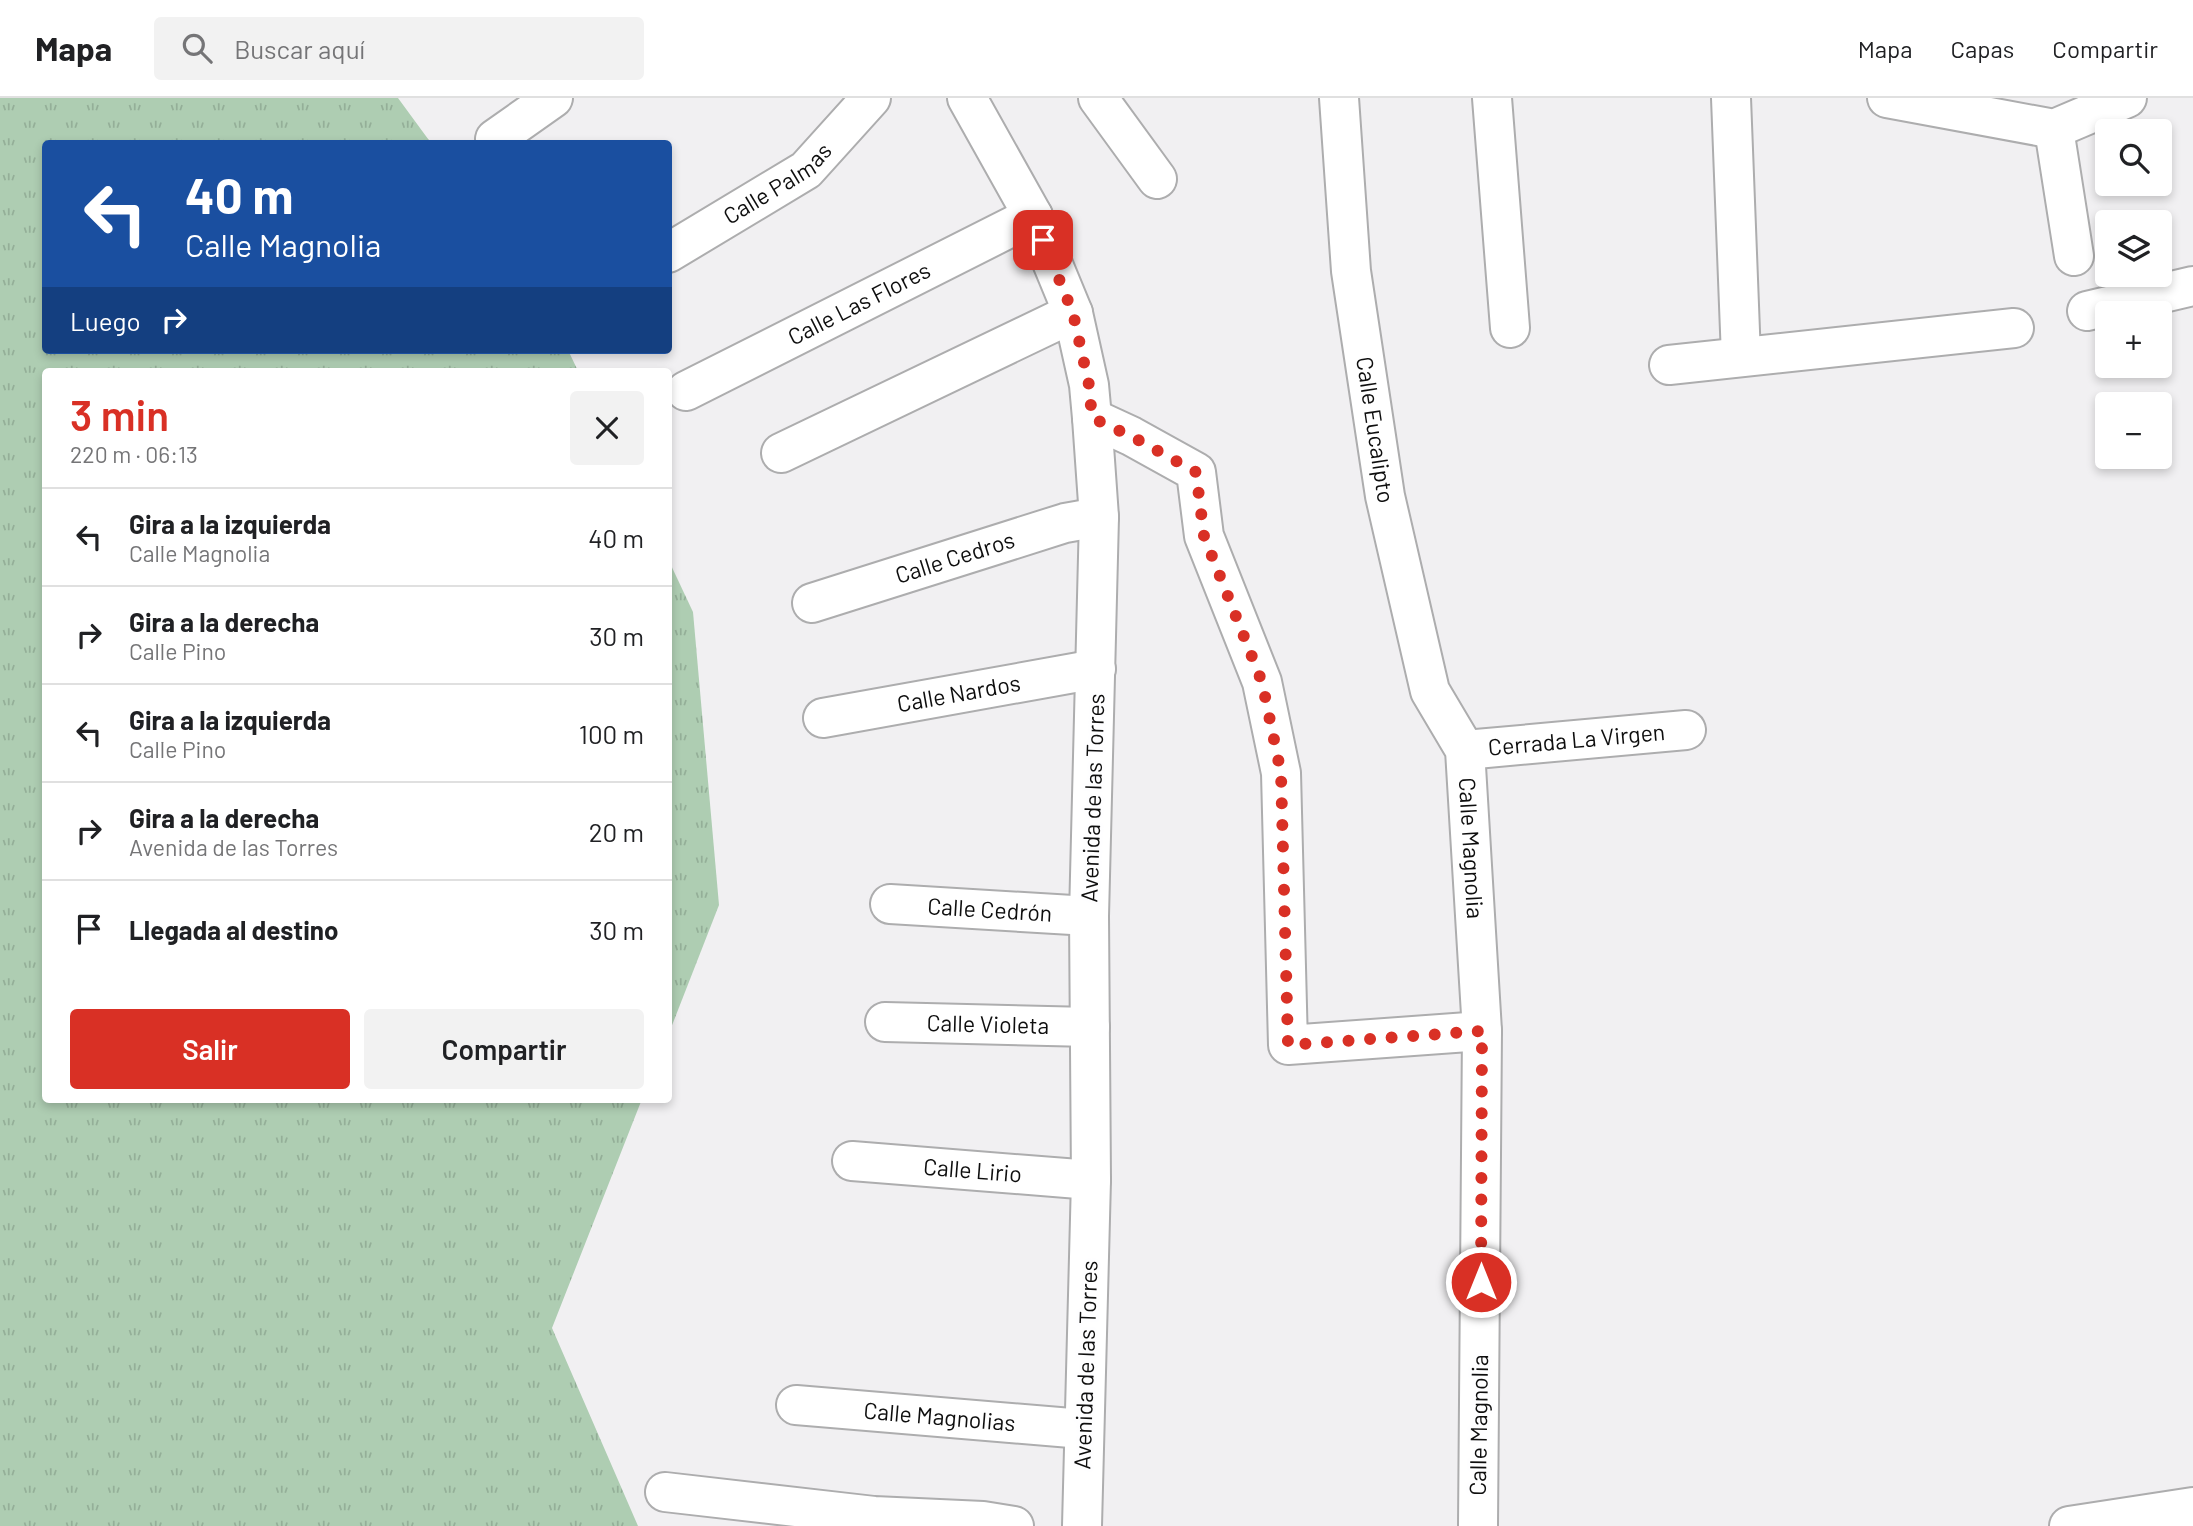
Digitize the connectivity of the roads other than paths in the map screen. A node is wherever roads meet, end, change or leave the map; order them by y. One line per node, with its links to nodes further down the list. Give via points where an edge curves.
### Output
1 (553, 98): 11 (street)
2 (871, 98): 14 (street, Calle Palmas, via 806,170)
3 (967, 98): 13 (street, Avenida de las Torres)
4 (1098, 98): 12 (street)
5 (1339, 98): 31 (street, Calle Eucalipto, via 1351,271 1385,496 1430,691)
6 (1492, 98): 19 (street)
7 (1731, 98): 21 (street)
8 (1887, 98): 10 (street)
9 (2127, 98): 10 (street)
10 (2054, 129): 15 (street)
11 (495, 139)
12 (1157, 179)
13 (1033, 216): 18 (street, Avenida de las Torres); 23 (street, Calle Las Flores)
14 (672, 251)
15 (2074, 256)
16 (2193, 286): 17 (street)
17 (2087, 311)
18 (1073, 313): 24 (street, Avenida de las Torres); 25 (street)
19 (1510, 328)
20 (2014, 328): 21 (street)
21 (1741, 357): 22 (street)
22 (1669, 365)
23 (686, 391)
24 (1092, 418): 26 (street, Avenida de las Torres); 36 (street, via 1196,472 1204,536 1262,682 1281,773 1288,1045)
25 (780, 453)
26 (1099, 517): 27 (street, Calle Cedros, via 1065,523); 28 (street, Avenida de las Torres)
27 (812, 603)
28 (1096, 669): 29 (street, Calle Nardos); 33 (street, Avenida de las Torres)
29 (823, 718)
30 (1686, 730): 31 (street, Cerrada La Virgen)
31 (1465, 750): 36 (street, Calle Magnolia)
32 (890, 904): 33 (street, Calle Cedrón)
33 (1089, 916): 35 (street, Avenida de las Torres)
34 (885, 1022): 35 (street, Calle Violeta)
35 (1090, 1027): 38 (street, Avenida de las Torres)
36 (1482, 1031): 45 (street, Calle Magnolia)
37 (852, 1161): 38 (street, Calle Lirio)
38 (1091, 1180): 40 (street, Avenida de las Torres)
39 (796, 1405): 40 (street, Calle Magnolias)
40 (1083, 1429): 44 (street, Avenida de las Torres)
41 (665, 1492): 43 (street, via 874,1516)
42 (2193, 1507): 46 (street)
43 (1014, 1526)
44 (1082, 1526)
45 (1478, 1526)
46 (2069, 1526)

